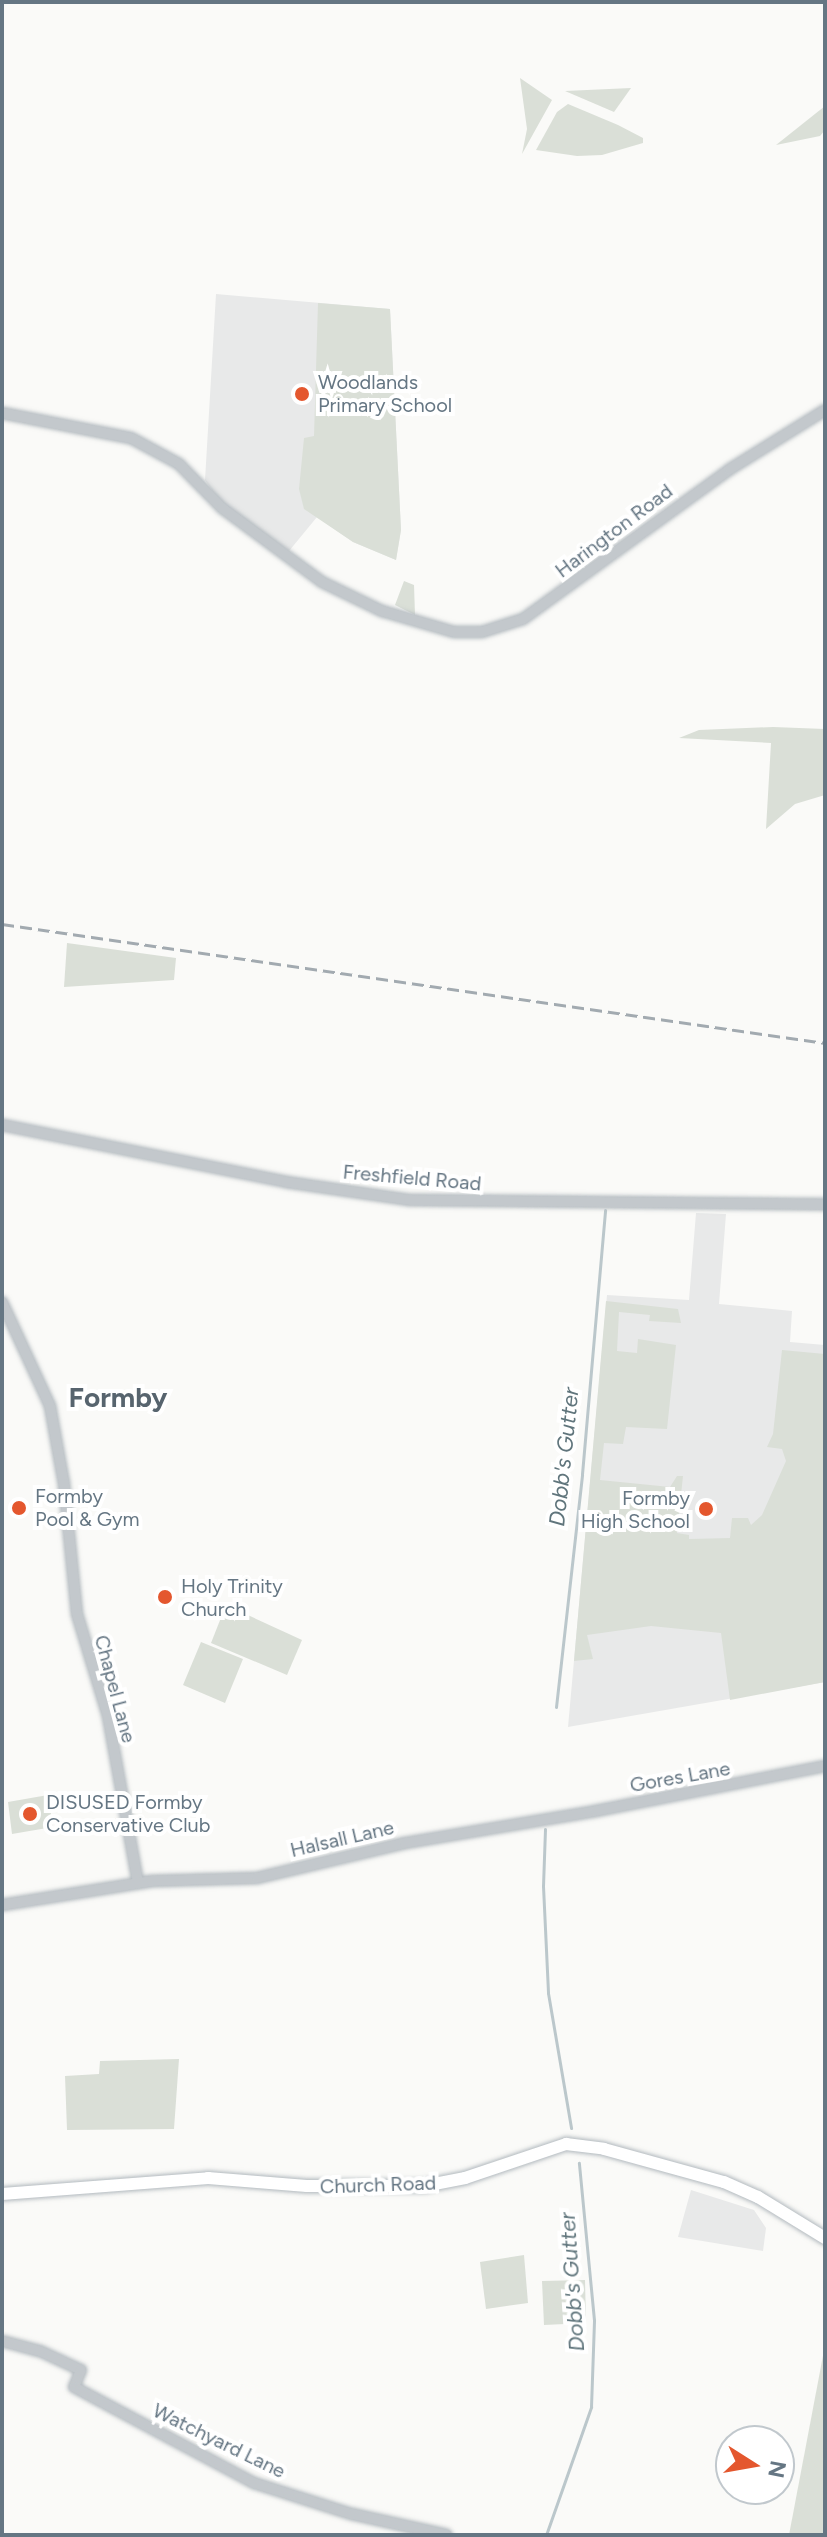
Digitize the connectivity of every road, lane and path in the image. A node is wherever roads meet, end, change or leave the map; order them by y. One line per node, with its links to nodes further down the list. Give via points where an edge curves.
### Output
1 (825, 410): 2 (street, Harington Road, via 704,487 523,619 482,632 454,632 410,621 344,595 222,508 171,458 131,438)
2 (2, 413)
3 (2, 1125): 4 (street, Freshfield Road, via 286,1182 409,1200)
4 (825, 1204)
5 (2, 1302): 8 (street, Chapel Lane, via 50,1406 77,1614 108,1716)
6 (825, 1766): 7 (street, Gores Lane)
7 (540, 1820): 8 (street, Halsall Lane, via 405,1843 257,1878)
8 (138, 1882): 9 (street, Halsall Lane)
9 (2, 1905)
10 (2, 2194): 11 (main road, Church Road, via 196,2178 307,2186 424,2186 566,2144 604,2149 724,2182)
11 (825, 2238)
12 (2, 2341): 13 (street, Watchyard Lane, via 81,2370 74,2387 254,2483 352,2514)
13 (447, 2535)

